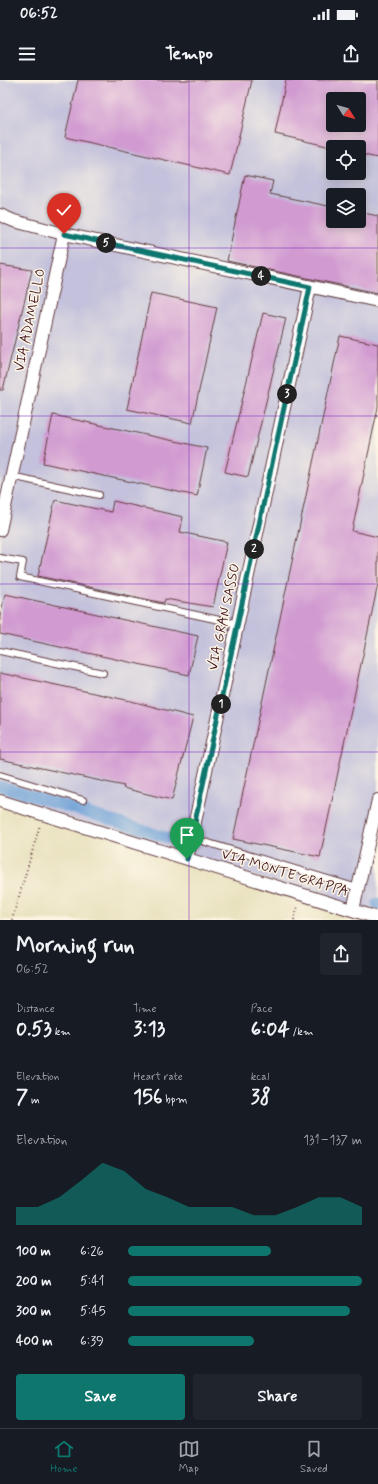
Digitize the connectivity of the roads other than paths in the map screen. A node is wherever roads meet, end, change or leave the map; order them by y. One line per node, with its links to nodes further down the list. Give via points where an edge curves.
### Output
1 (0, 215): 2 (street)
2 (64, 234): 3 (street); 5 (street, VIA ADAMELLO)
3 (310, 287): 4 (street); 9 (street, VIA GRAN SASSO)
4 (378, 301)
5 (12, 476): 6 (lane); 7 (street, VIA ADAMELLO)
6 (98, 495)
7 (0, 530)
8 (0, 558): 9 (lane, via 23,562 20,577)
9 (238, 624): 16 (street, VIA GRAN SASSO)
10 (0, 652): 11 (lane)
11 (103, 673)
12 (0, 775): 13 (lane)
13 (83, 800)
14 (378, 800): 18 (street)
15 (0, 801): 17 (street, VIA MONTE GRAPPA)
16 (192, 838): 17 (street, VIA GRAN SASSO); 18 (lane)
17 (187, 859): 19 (street, VIA MONTE GRAPPA)
18 (358, 888): 19 (street)
19 (354, 910): 20 (street, VIA MONTE GRAPPA)
20 (378, 918)

